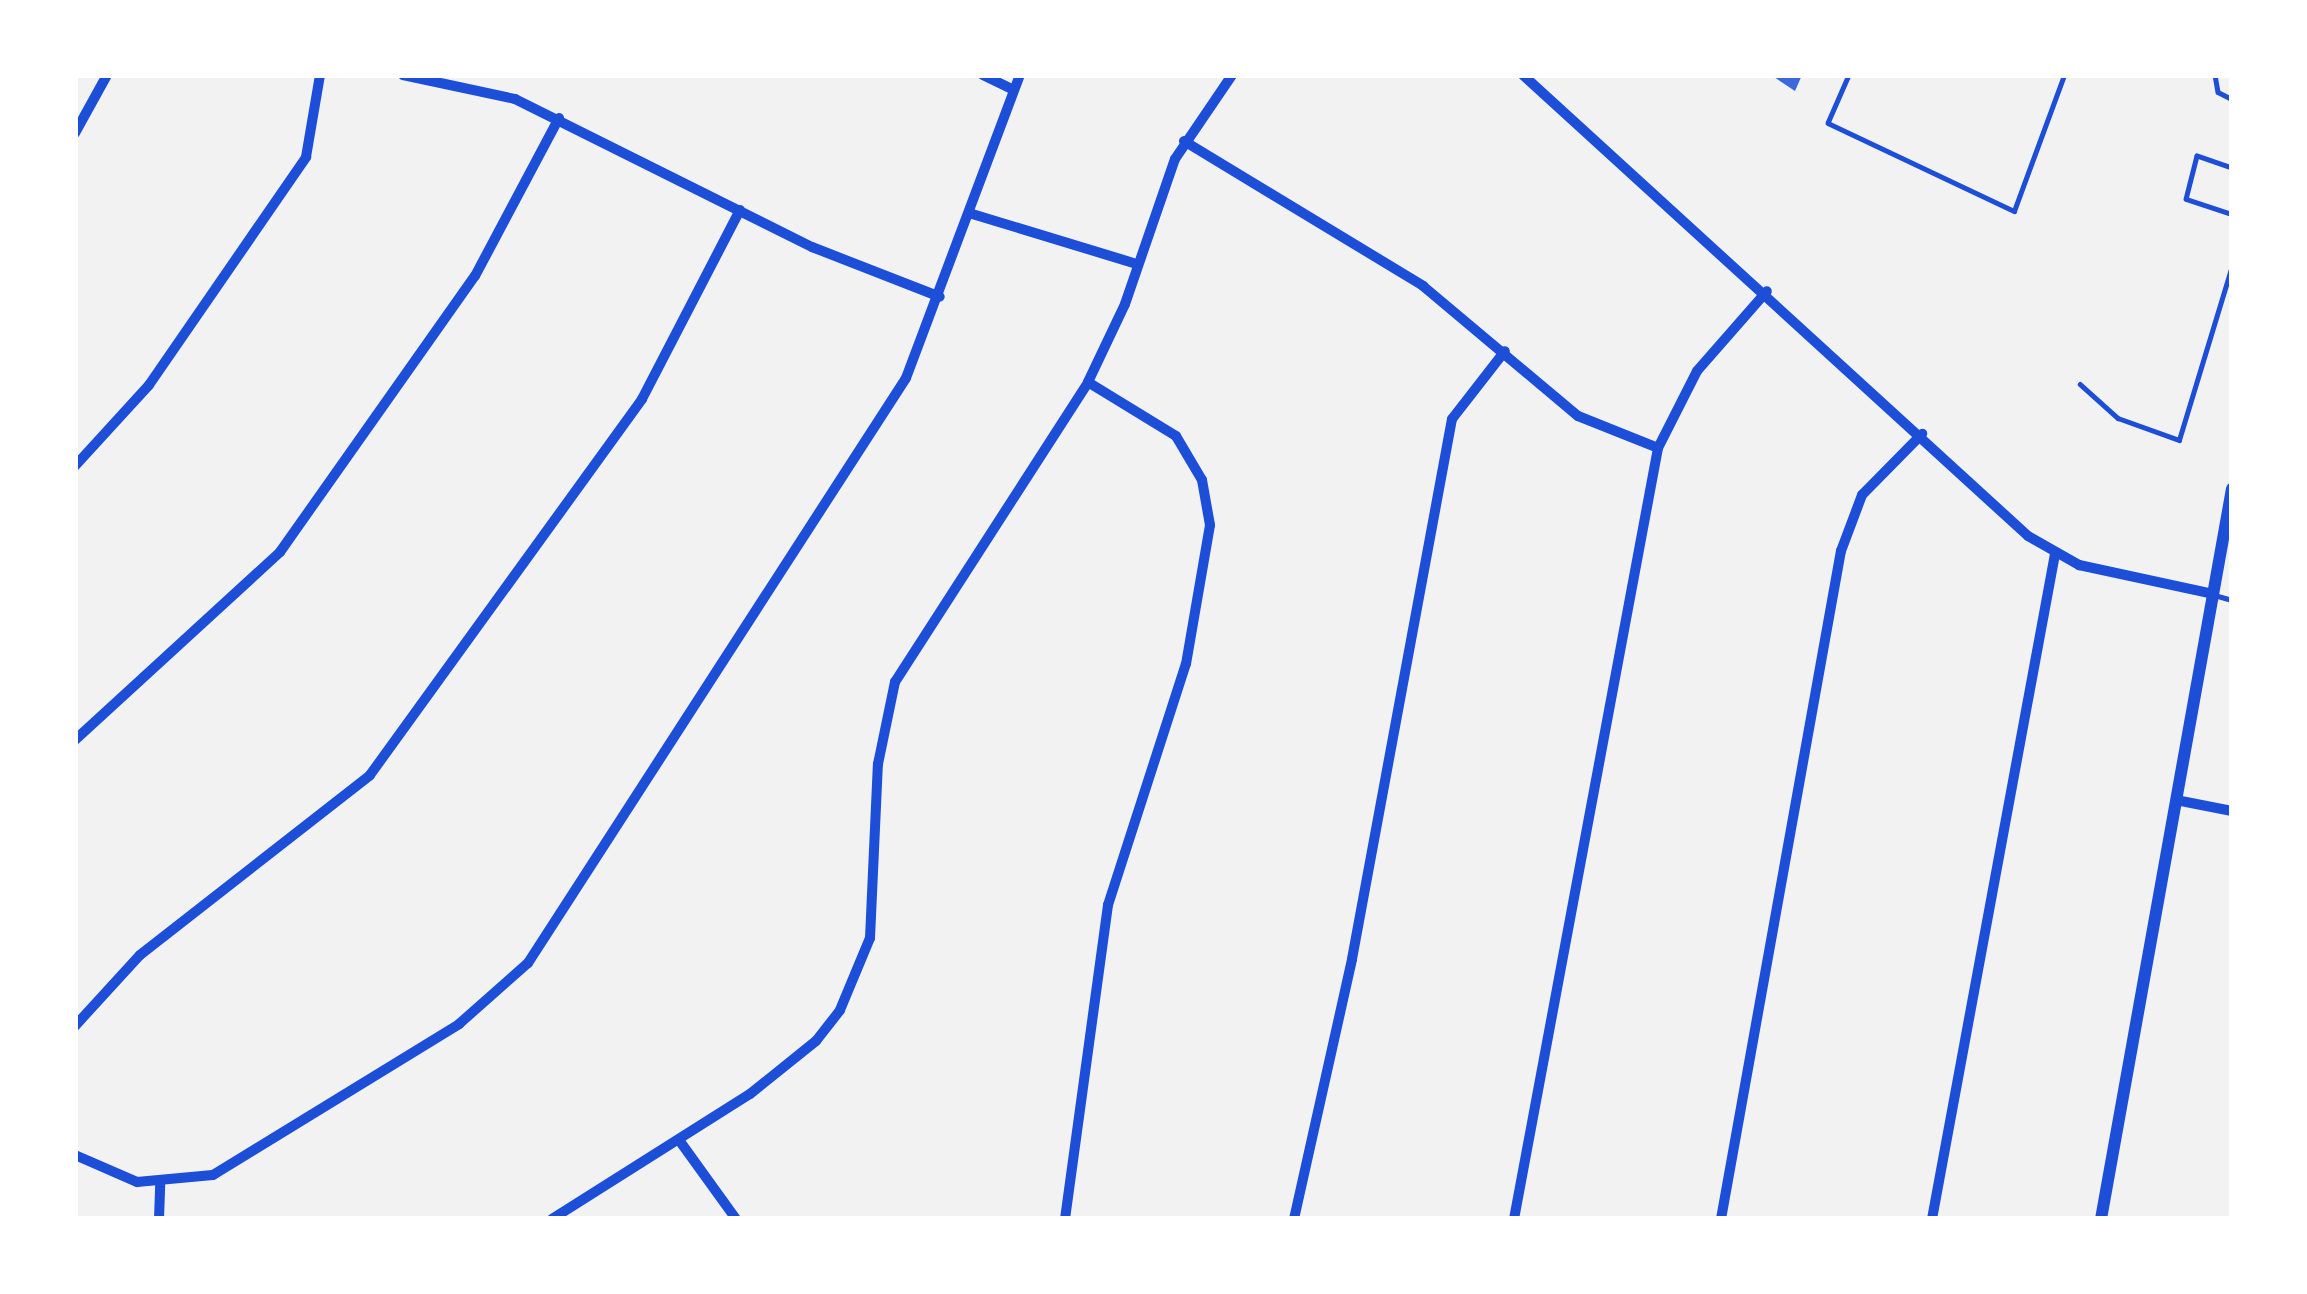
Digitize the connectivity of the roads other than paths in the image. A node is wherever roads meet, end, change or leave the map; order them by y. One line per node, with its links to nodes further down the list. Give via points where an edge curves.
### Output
1 (107, 75): 14 (street)
2 (320, 75): 29 (street, via 306,157 148,386)
3 (403, 75): 13 (street, via 480,88)
4 (983, 75): 11 (street)
5 (1020, 75): 11 (street)
6 (1232, 75): 15 (street)
7 (1523, 75): 22 (street)
8 (1849, 75): 9 (lane, via 1828,123 2014,211)
9 (2064, 75)
10 (2215, 75): 12 (lane, via 2218,92)
11 (1012, 89): 18 (street)
12 (2232, 99)
13 (559, 118): 17 (street); 34 (street, via 475,275 280,552)
14 (75, 133)
15 (1184, 141): 20 (street); 24 (street, via 1420,283)
16 (2232, 168): 19 (lane, via 2197,156 2186,199)
17 (740, 210): 23 (street); 37 (street, via 642,399 370,775 140,956)
18 (969, 213): 20 (street); 23 (street)
19 (2232, 214)
20 (1137, 264): 25 (street)
21 (2232, 266): 26 (lane, via 2179,440 2118,418)
22 (1767, 291): 27 (street); 28 (street, via 1697,371)
23 (940, 297): 40 (street, via 864,449 722,653 592,874 528,963 459,1024 240,1163)
24 (1505, 351): 28 (street, via 1578,416); 45 (street, via 1452,419 1352,959)
25 (1088, 382): 38 (street, via 895,682 878,764 871,938 854,986 792,1064); 44 (street, via 1175,436 1202,480 1210,525 1186,664 1108,905)
26 (2080, 384)
27 (1922, 434): 31 (street); 47 (street, via 1862,495 1840,551)
28 (1658, 448): 46 (street)
29 (75, 466)
30 (2232, 489): 32 (street)
31 (2055, 554): 32 (street, via 2115,576); 48 (street)
32 (2213, 595): 33 (lane); 35 (street)
33 (2232, 599)
34 (75, 740)
35 (2176, 800): 36 (street); 49 (street)
36 (2232, 811)
37 (75, 1026)
38 (679, 1140): 42 (street); 43 (street)
39 (75, 1155): 40 (street, via 115,1176)
40 (160, 1185): 41 (street)
41 (159, 1219)
42 (552, 1219)
43 (736, 1219)
44 (1065, 1219)
45 (1294, 1219)
46 (1514, 1219)
47 (1721, 1219)
48 (1932, 1219)
49 (2101, 1219)

